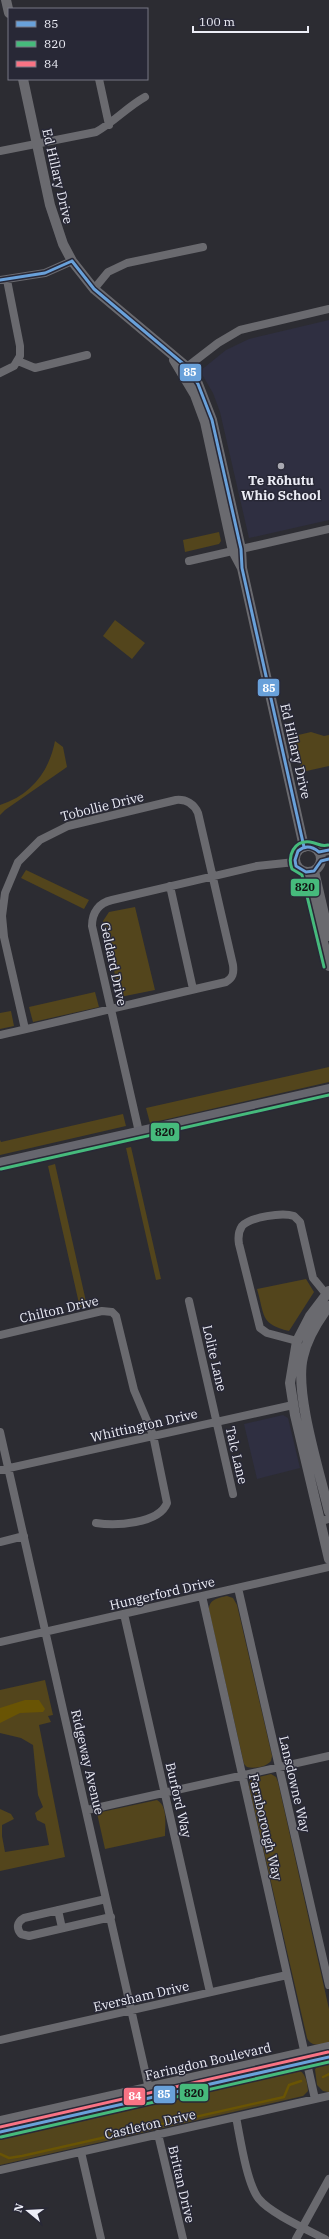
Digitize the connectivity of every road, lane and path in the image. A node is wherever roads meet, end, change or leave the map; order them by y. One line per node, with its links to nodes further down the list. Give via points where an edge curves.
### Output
1 (23, 80): 5 (street, Ed Hillary Drive)
2 (99, 80): 4 (street)
3 (145, 97): 4 (street, via 126,109)
4 (109, 125): 5 (street, via 84,136)
5 (37, 145): 6 (street); 8 (street, Ed Hillary Drive, via 55,226)
6 (0, 151)
7 (203, 247): 10 (street, via 127,263 108,272)
8 (72, 261): 9 (street, via 45,273); 10 (street, Ed Hillary Drive)
9 (3, 280): 13 (street, via 20,346)
10 (94, 289): 14 (street, Ed Hillary Drive)
11 (329, 309): 14 (street, via 240,330)
12 (87, 355): 13 (street, via 35,368)
13 (18, 361): 15 (street, via 10,370)
14 (184, 369): 17 (street, Ed Hillary Drive, via 205,422)
15 (0, 373)
16 (329, 531): 17 (street)
17 (238, 550): 18 (street); 19 (street, Ed Hillary Drive)
18 (189, 561)
19 (304, 846): 20 (street, via 312,847); 21 (street, via 297,851)
20 (324, 856): 22 (street)
21 (295, 862): 22 (street, via 299,869); 23 (street, Geldard Drive, via 256,866)
22 (310, 871): 25 (street); 26 (street)
23 (213, 876): 24 (street, Geldard Drive); 27 (street, Tobollie Drive, via 234,972 231,979 226,982); 29 (street, Tobollie Drive, via 198,813 192,804 181,800 77,823 54,832 33,846 18,862 10,878 2,916 4,938)
24 (170, 886): 27 (street); 28 (street, Geldard Drive, via 107,901 99,906 93,915 92,926)
25 (329, 936)
26 (329, 966)
27 (193, 989): 28 (street)
28 (111, 1009): 29 (street); 32 (street, Geldard Drive)
29 (25, 1029): 30 (street)
30 (0, 1035)
31 (329, 1090): 32 (main road)
32 (139, 1132): 33 (main road)
33 (0, 1164)
34 (328, 1292): 38 (street, via 310,1316); 38 (street, via 313,1278 300,1222 294,1216 278,1214 247,1223 241,1228 239,1244 260,1328)
35 (189, 1301): 40 (street, Lolite Lane)
36 (329, 1306): 45 (street, via 309,1339 303,1357 300,1382)
37 (0, 1335): 42 (street, Chilton Drive, via 102,1311 112,1312 119,1325 134,1390)
38 (297, 1341): 39 (street, via 290,1383)
39 (293, 1404): 40 (street, Whittington Drive); 46 (street)
40 (217, 1421): 42 (street, Whittington Drive); 44 (street, Talc Lane)
41 (0, 1432): 43 (street, Ridgeway Avenue)
42 (153, 1435): 43 (street, Whittington Drive); 47 (street, via 166,1494 165,1509 157,1516 114,1526)
43 (4, 1469): 48 (street, Ridgeway Avenue)
44 (233, 1494)
45 (329, 1512)
46 (325, 1520): 50 (street)
47 (96, 1523)
48 (24, 1536): 49 (street); 55 (street, Ridgeway Avenue)
49 (0, 1542)
50 (329, 1559)
51 (329, 1567): 52 (street, Hungerford Drive)
52 (238, 1588): 53 (street, Hungerford Drive); 58 (street, Lansdowne Way)
53 (202, 1596): 54 (street, Hungerford Drive); 59 (street, Farnborough Way)
54 (124, 1614): 55 (street, Hungerford Drive); 60 (street, Burford Way)
55 (45, 1632): 56 (street, Hungerford Drive); 61 (street, Ridgeway Avenue)
56 (0, 1642)
57 (329, 1756): 58 (street)
58 (279, 1767): 59 (street); 66 (street, Lansdowne Way)
59 (242, 1776): 60 (street); 67 (street, Farnborough Way)
60 (165, 1793): 61 (street); 69 (street, Burford Way)
61 (87, 1810): 62 (street, Ridgeway Avenue)
62 (106, 1899): 63 (street); 64 (street, Ridgeway Avenue)
63 (58, 1910): 65 (street); 65 (street, via 24,1918 18,1923 17,1928 21,1934 28,1936)
64 (111, 1917): 65 (street); 70 (street, Ridgeway Avenue)
65 (62, 1928)
66 (327, 1966): 68 (street, Lansdowne Way)
67 (287, 1975): 69 (street, Eversham Drive); 73 (street, Farnborough Way)
68 (329, 1985)
69 (210, 1992): 70 (street, Eversham Drive)
70 (131, 2011): 71 (street, Eversham Drive); 75 (street, Ridgeway Avenue)
71 (0, 2040)
72 (329, 2047): 73 (street, Faringdon Boulevard)
73 (306, 2057): 74 (street, Faringdon Boulevard); 75 (street, Faringdon Boulevard); 77 (street, Farnborough Way)
74 (329, 2057)
75 (150, 2092): 79 (street, Faringdon Boulevard); 80 (street, Faringdon Boulevard)
76 (329, 2096): 77 (street, Castleton Drive)
77 (315, 2099): 78 (street, Castleton Drive)
78 (236, 2117): 81 (street, Castleton Drive); 85 (street, via 251,2185 256,2195 268,2207)
79 (0, 2121)
80 (0, 2132)
81 (158, 2134): 82 (street, Castleton Drive); 87 (street, Brittan Drive)
82 (81, 2152): 83 (street, Castleton Drive); 86 (street)
83 (0, 2170)
84 (329, 2179): 85 (street)
85 (302, 2226): 88 (street); 89 (street)
86 (100, 2239)
87 (182, 2239)
88 (296, 2239)
89 (325, 2239)

